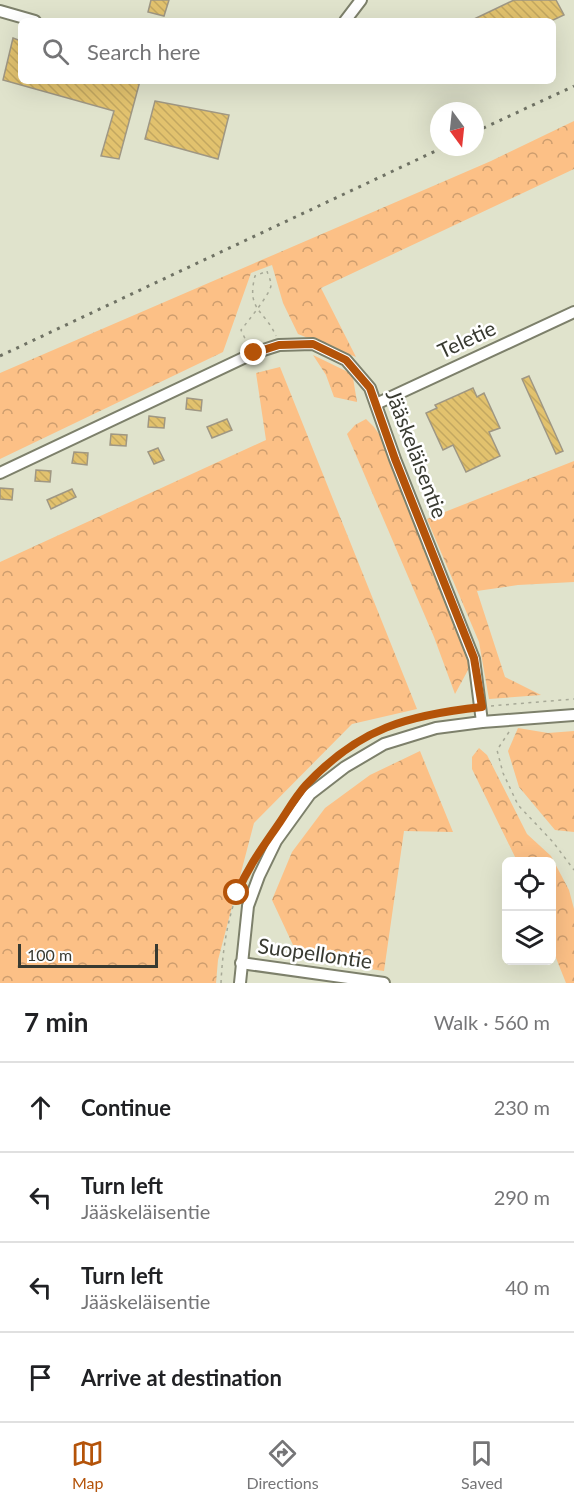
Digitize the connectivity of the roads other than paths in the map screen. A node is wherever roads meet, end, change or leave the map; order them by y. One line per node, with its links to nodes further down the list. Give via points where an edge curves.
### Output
1 (361, 0): 4 (street)
2 (0, 11): 3 (street)
3 (24, 18)
4 (347, 18)
5 (574, 312): 6 (street, Teletie)
6 (376, 404): 7 (street, Jääskeläisentie, via 370,388 346,360 313,344 279,345 254,353); 9 (street, Jääskeläisentie, via 474,658)
7 (0, 473)
8 (574, 715): 9 (street)
9 (483, 722): 10 (street, via 436,728 384,744 310,794 276,841 259,876 248,906)
10 (241, 963): 11 (street); 12 (street, Suopellontie)
11 (240, 983)
12 (384, 983)

